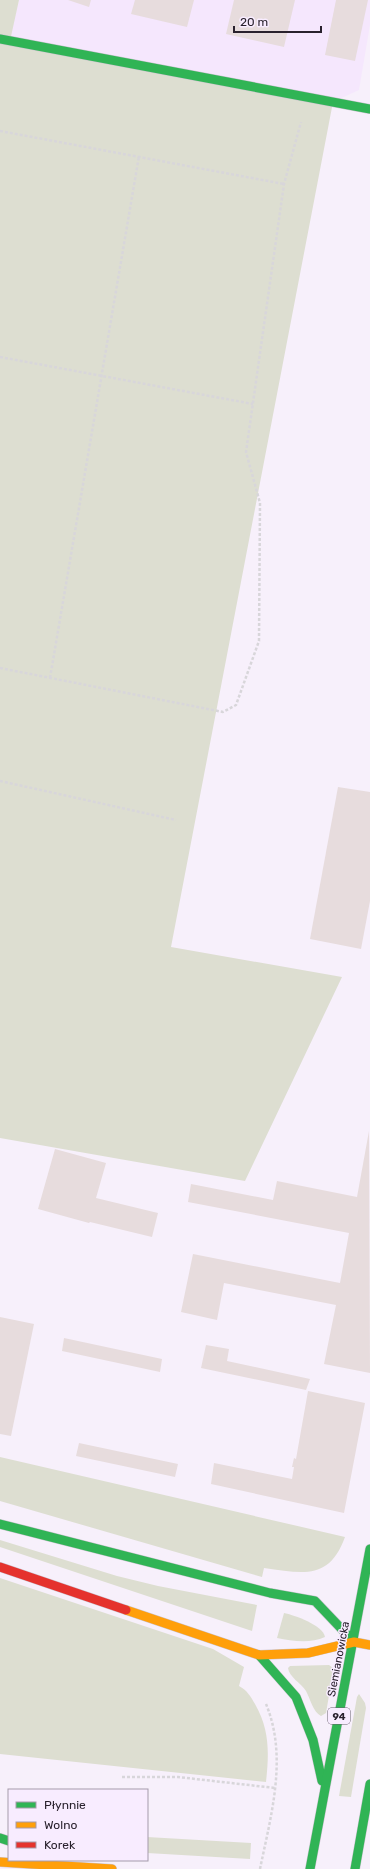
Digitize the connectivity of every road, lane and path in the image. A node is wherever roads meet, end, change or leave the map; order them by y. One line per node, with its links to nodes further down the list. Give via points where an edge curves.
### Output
1 (0, 39): 2 (main road)
2 (308, 97): 3 (main road); 6 (path)
3 (370, 109)
4 (0, 131): 5 (path)
5 (138, 156): 6 (path); 8 (path)
6 (284, 184): 9 (path)
7 (0, 357): 8 (path)
8 (100, 376): 9 (path); 11 (path)
9 (253, 404): 11 (path, via 246,452 260,503 259,640 236,706 223,712)
10 (0, 668): 11 (path)
11 (50, 678)
12 (0, 781): 13 (path)
13 (176, 820)
14 (0, 1524): 17 (main road, via 270,1593 316,1601)
15 (370, 1549): 17 (main road, Siemianowicka / 94)
16 (0, 1567): 19 (main road)
17 (354, 1642): 18 (main road); 19 (main road, via 308,1653); 24 (main road, Siemianowicka / 94)
18 (370, 1645)
19 (259, 1655): 24 (main road, via 296,1697 313,1740)
20 (265, 1702): 23 (path, via 275,1739)
21 (122, 1777): 23 (path, via 178,1777)
22 (370, 1784): 31 (main road)
23 (275, 1788): 29 (path)
24 (324, 1790): 30 (main road, Siemianowicka / 94)
25 (68, 1861): 27 (main road)
26 (0, 1862): 27 (main road)
27 (87, 1868): 28 (main road)
28 (112, 1869)
29 (260, 1869)
30 (310, 1869)
31 (355, 1869)

